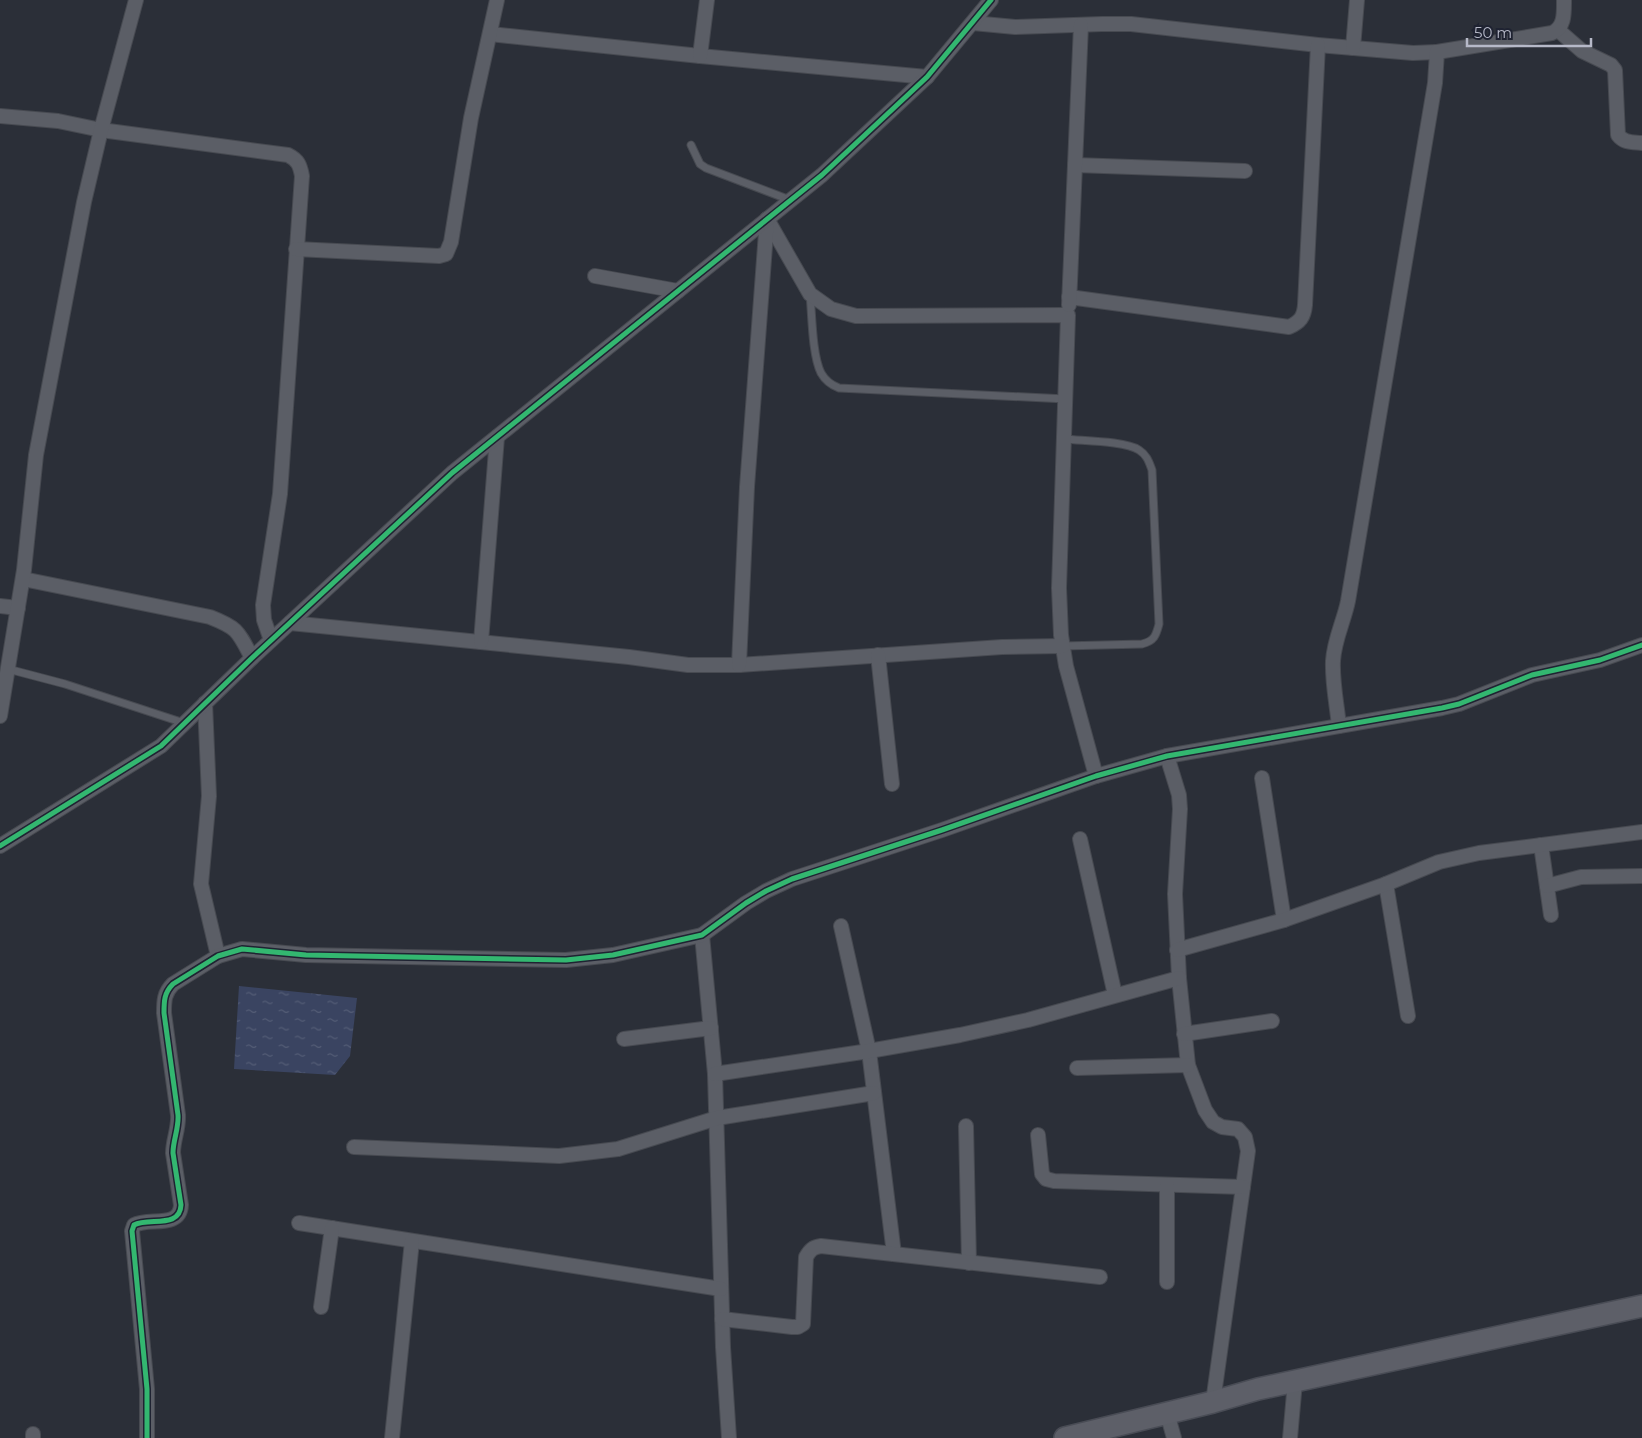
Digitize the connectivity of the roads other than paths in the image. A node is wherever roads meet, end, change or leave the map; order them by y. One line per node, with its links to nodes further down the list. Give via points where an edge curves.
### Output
1 (136, 0): 17 (street)
2 (497, 0): 10 (street)
3 (706, 0): 14 (street)
4 (991, 0): 7 (street)
5 (1357, 0): 12 (street)
6 (1564, 0): 9 (street, via 1564,16)
7 (973, 23): 8 (street, via 1015,27); 15 (street)
8 (1081, 25): 11 (street, via 1131,24); 20 (street)
9 (1558, 30): 13 (street); 18 (street, via 1582,51 1615,70 1618,135 1628,142)
10 (490, 34): 14 (street); 24 (street, via 471,118 451,242 446,254)
11 (1318, 45): 12 (street); 28 (street, via 1305,305 1304,316 1297,324 1289,327)
12 (1353, 48): 13 (street)
13 (1438, 52): 48 (street, via 1436,84 1348,601 1333,660)
14 (700, 56): 15 (street)
15 (928, 76): 22 (street, via 822,175)
16 (0, 116): 17 (street, via 58,121)
17 (101, 130): 24 (street, via 288,155 295,159 302,176); 33 (street, via 84,202 36,455)
18 (1642, 143)
19 (691, 145): 22 (lane, via 700,164 706,168)
20 (1075, 165): 21 (street); 28 (street)
21 (1245, 172)
22 (790, 200): 23 (street)
23 (767, 219): 26 (street); 27 (street); 43 (street, via 747,487)
24 (296, 249): 37 (street, via 280,494 263,606)
25 (595, 276): 26 (street)
26 (678, 291): 31 (street)
27 (810, 294): 29 (street, via 832,309 856,316); 30 (lane, via 816,356 821,372 830,384 839,388)
28 (1069, 297): 29 (street)
29 (1068, 316): 30 (street)
30 (1066, 399): 32 (street)
31 (496, 437): 36 (street, via 452,473); 38 (street)
32 (1065, 439): 40 (street, via 1059,588); 40 (lane, via 1128,445 1147,457 1152,470 1159,624 1156,635 1150,642 1142,644)
33 (23, 579): 35 (street); 42 (street, via 210,617 238,631)
34 (0, 606): 35 (street)
35 (18, 608): 44 (street)
36 (290, 623): 37 (street); 38 (street)
37 (271, 640): 42 (street)
38 (481, 642): 43 (street, via 688,665)
39 (1642, 644): 48 (street, via 1600,660 1532,675 1459,704)
40 (1063, 646): 41 (street); 50 (street)
41 (878, 655): 43 (street); 52 (street)
42 (252, 658): 45 (street)
43 (739, 665)
44 (8, 669): 46 (street); 47 (lane)
45 (205, 703): 47 (street); 65 (street, via 209,796 201,884)
46 (0, 716)
47 (184, 723): 56 (street, via 161,746)
48 (1340, 726): 49 (street)
49 (1167, 756): 50 (street); 64 (street, via 1180,809 1175,894)
50 (1096, 776): 63 (street, via 792,879 746,903)
51 (1262, 778): 61 (street)
52 (892, 784)
53 (1642, 832): 55 (street)
54 (1080, 840): 67 (street)
55 (1541, 845): 58 (street, via 1439,862); 59 (street)
56 (0, 846)
57 (1642, 876): 59 (street, via 1580,878)
58 (1386, 884): 61 (street); 68 (street)
59 (1547, 886): 60 (street)
60 (1551, 915)
61 (1284, 920): 64 (street)
62 (841, 926): 73 (street)
63 (702, 935): 65 (street, via 613,955 566,960 299,954 242,949); 70 (street)
64 (1177, 950): 66 (street)
65 (218, 956): 98 (street, via 173,984 164,998 178,1115 173,1153 181,1211 177,1218 170,1220 140,1222 132,1231 147,1389)
66 (1179, 978): 67 (street); 71 (street)
67 (1115, 995): 73 (street, via 1028,1020)
68 (1408, 1016)
69 (1272, 1021): 71 (street)
70 (711, 1028): 72 (street); 76 (street)
71 (1184, 1034): 74 (street)
72 (624, 1039)
73 (869, 1051): 76 (street); 77 (street)
74 (1188, 1065): 75 (street); 83 (street, via 1205,1110 1213,1122 1238,1129 1245,1137 1248,1152)
75 (1077, 1068)
76 (715, 1074): 78 (street)
77 (874, 1093): 78 (street); 87 (street)
78 (717, 1118): 81 (street, via 618,1149 586,1154 559,1156); 91 (street)
79 (966, 1126): 88 (street)
80 (1038, 1135): 82 (street, via 1040,1168 1046,1179 1054,1182)
81 (354, 1147)
82 (1167, 1185): 83 (street); 90 (street)
83 (1243, 1186): 96 (street)
84 (299, 1223): 85 (street)
85 (332, 1228): 86 (street); 93 (street)
86 (412, 1241): 91 (street); 99 (street)
87 (894, 1254): 88 (street); 94 (street, via 815,1247 806,1257 803,1324 792,1327)
88 (969, 1263): 89 (street)
89 (1100, 1277)
90 (1167, 1282)
91 (721, 1289): 94 (street)
92 (1642, 1306): 95 (main road)
93 (321, 1307)
94 (722, 1319): 100 (street)
95 (1295, 1382): 96 (main road); 103 (street)
96 (1213, 1402): 97 (main road)
97 (1168, 1413): 101 (main road); 102 (street)
98 (147, 1438)
99 (392, 1438)
100 (728, 1438)
101 (1065, 1438)
102 (1174, 1438)
103 (1290, 1438)

